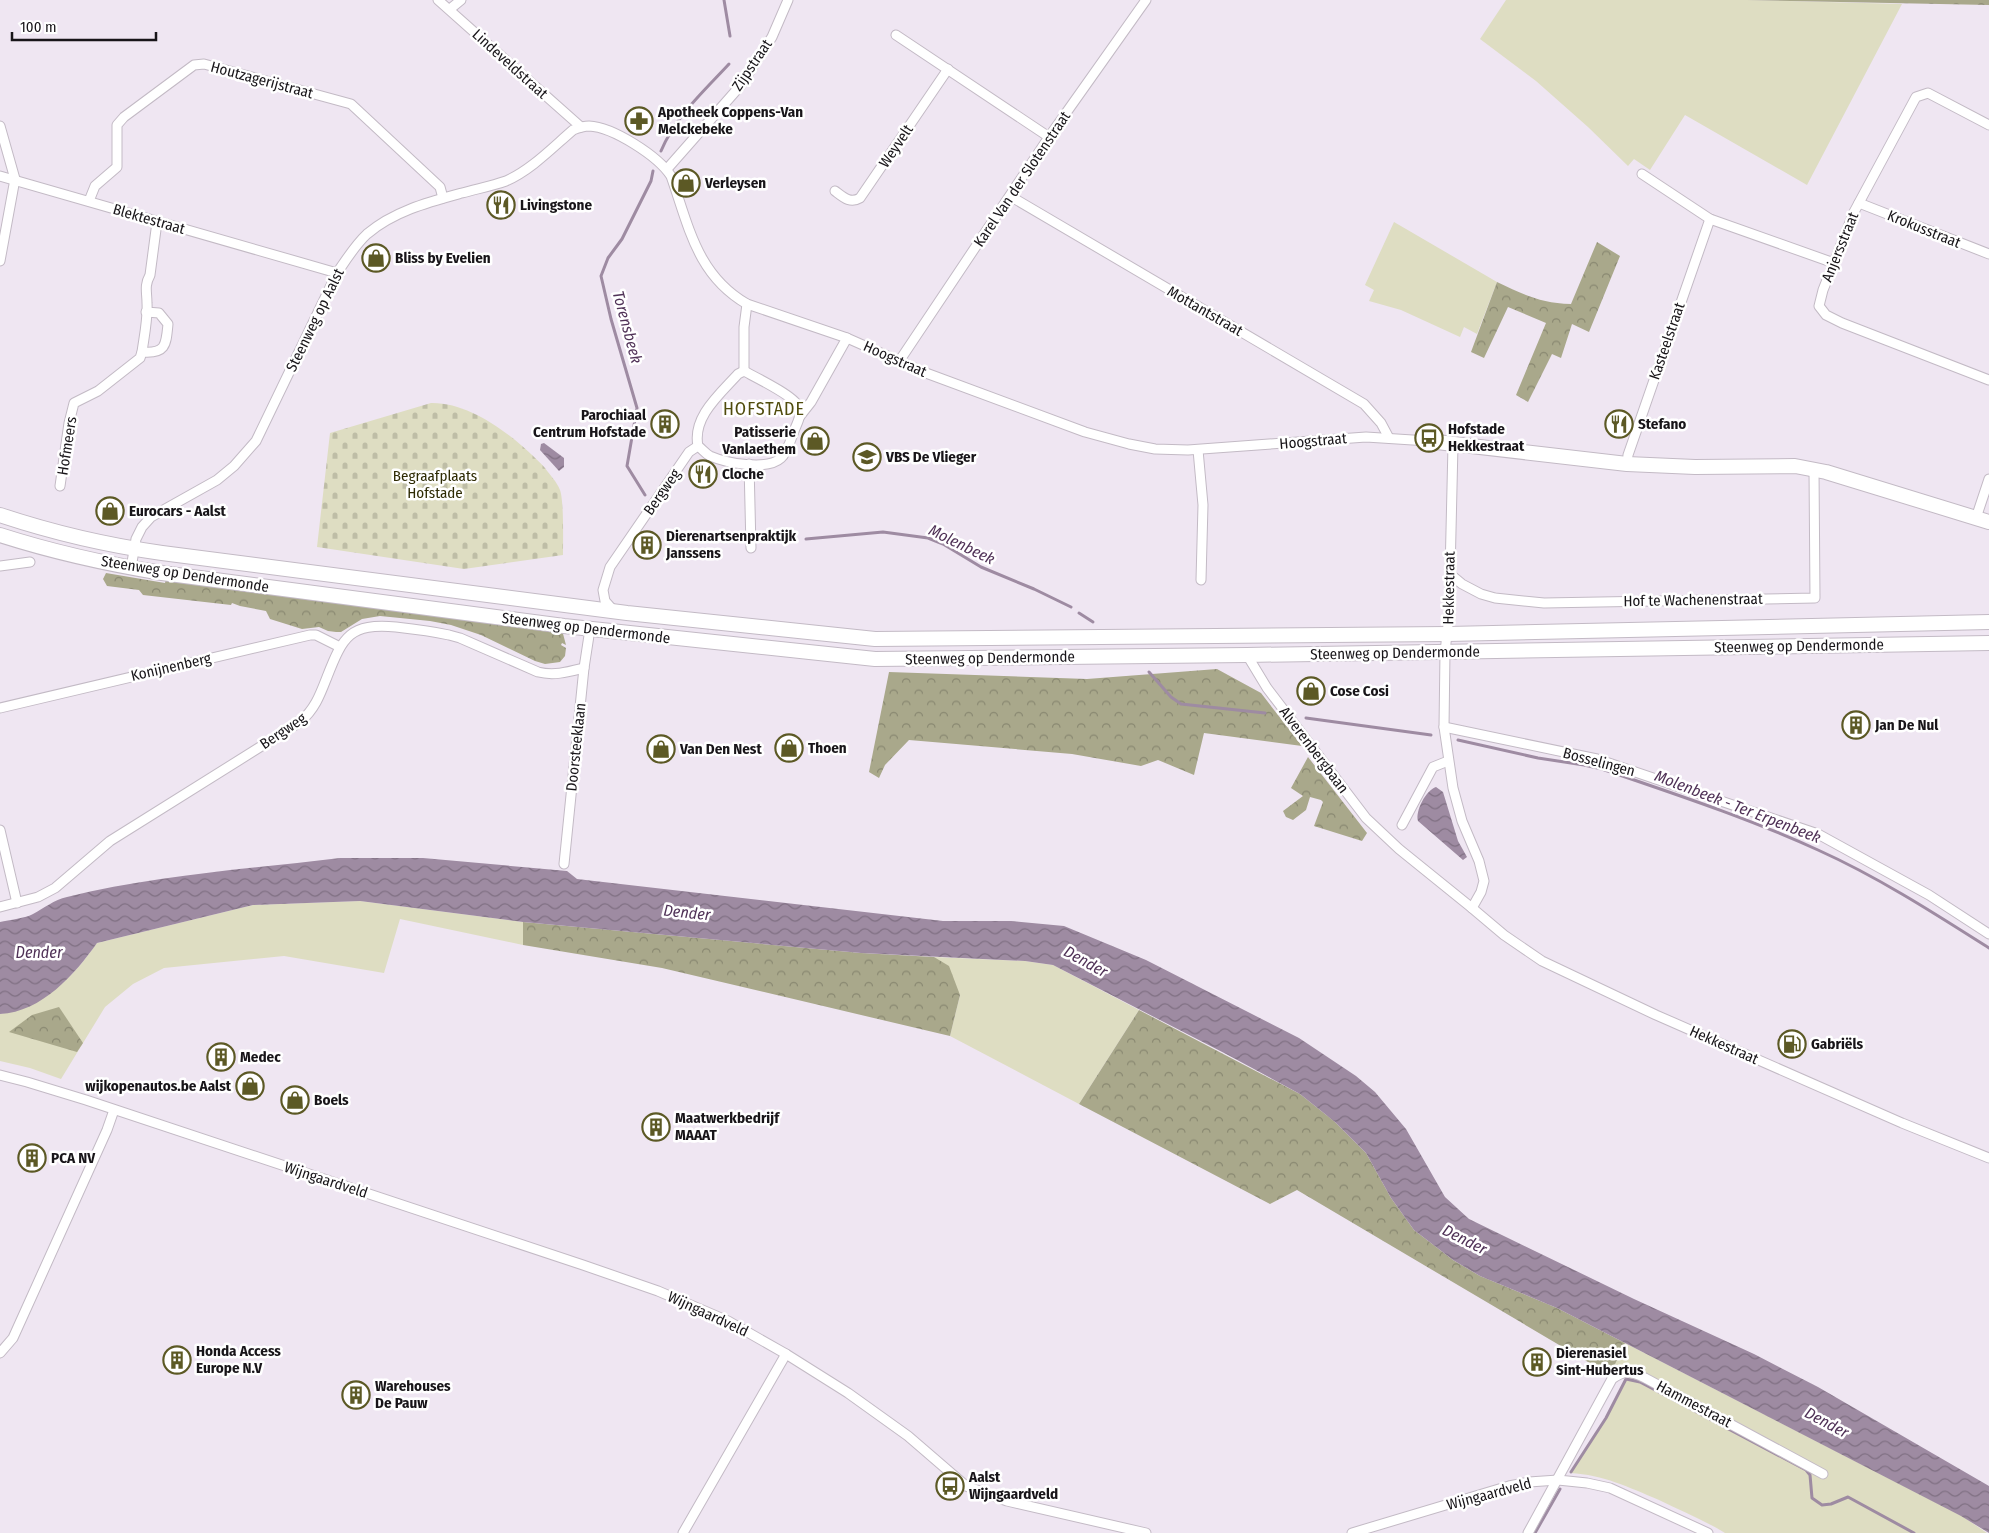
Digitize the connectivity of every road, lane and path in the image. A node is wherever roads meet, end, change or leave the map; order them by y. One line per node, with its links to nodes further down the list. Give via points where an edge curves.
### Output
1 (438, 0): 5 (street, Lindeveldstraat)
2 (461, 0): 5 (street)
3 (788, 0): 12 (street, Zijpstraat, via 772,37 741,85)
4 (1146, 0): 11 (street, Karel Van der Slotenstraat)
5 (450, 9): 10 (street, Lindeveldstraat)
6 (896, 35): 7 (street)
7 (948, 69): 11 (street); 16 (street, Weyvelt, via 860,198 849,201)
8 (1989, 125): 20 (street, Anjersstraat, via 1928,93 1916,97)
9 (0, 126): 15 (street)
10 (581, 127): 12 (street, via 609,131 648,153); 18 (street, Steenweg op Aalst, via 518,175 504,182)
11 (1049, 137): 17 (street, Karel Van der Slotenstraat)
12 (667, 169): 27 (street, Hoogstraat, via 694,242 709,271 728,292)
13 (1642, 174): 21 (street)
14 (0, 176): 15 (street, Blektestraat)
15 (15, 179): 19 (street, Blektestraat); 24 (street)
16 (835, 191)
17 (1010, 196): 31 (street, Karel Van der Slotenstraat); 35 (street, Mottantstraat, via 1364,404)
18 (443, 198): 19 (street, Houtzagerijstraat, via 440,187 351,104 204,64 189,68 117,125 117,167 95,186); 26 (street, Steenweg op Aalst, via 384,222 368,234)
19 (89, 201): 22 (street, Blektestraat)
20 (1859, 203): 23 (street, Krokusstraat); 25 (street, Anjersstraat)
21 (1710, 219): 25 (street); 41 (street, Kasteelstraat)
22 (157, 222): 26 (street, Blektestraat); 28 (street, via 150,275 146,282)
23 (1989, 254)
24 (0, 261)
25 (1834, 263): 33 (street, Anjersstraat, via 1819,306 1826,316)
26 (336, 273): 49 (street, Steenweg op Aalst, via 263,429 249,450 218,480 151,517 142,527)
27 (747, 304): 29 (street, Hoogstraat); 32 (street)
28 (146, 312): 30 (street); 30 (street, via 159,313 168,324 166,344 154,353)
29 (847, 338): 31 (street, Hoogstraat); 34 (street)
30 (142, 352): 44 (street, Hofmeers, via 140,358 98,391 74,403)
31 (900, 360): 39 (street, Hoogstraat, via 926,373 1085,432 1146,447)
32 (744, 370): 34 (street, via 792,398 800,407); 38 (street, via 704,415 696,438)
33 (1989, 380)
34 (800, 416): 40 (street, via 783,456 777,462)
35 (1389, 438): 36 (street, Hoogstraat); 39 (street, Hoogstraat)
36 (1428, 441): 37 (main road)
37 (1453, 445): 41 (main road); 53 (street, Hekkestraat)
38 (698, 446): 40 (street, via 709,455); 56 (street, Bergweg, via 690,452 610,567 603,590 605,601)
39 (1198, 450): 54 (street, via 1203,505)
40 (749, 464): 48 (street)
41 (1627, 464): 42 (main road)
42 (1814, 469): 46 (main road); 53 (street, Hof te Wachenenstraat, via 1815,598 1544,603 1481,594)
43 (1989, 479): 46 (street)
44 (60, 486)
45 (0, 515): 49 (main road, Steenweg op Dendermonde, via 46,531)
46 (1983, 520)
47 (0, 535): 52 (main road, Steenweg op Dendermonde, via 42,549)
48 (751, 548)
49 (134, 549): 52 (street, Steenweg op Aalst); 55 (main road, Steenweg op Dendermonde)
50 (30, 562): 51 (street)
51 (0, 566)
52 (131, 568): 58 (main road, Steenweg op Dendermonde)
53 (1450, 574): 59 (street, Hekkestraat)
54 (1201, 580)
55 (567, 605): 56 (main road, Steenweg op Dendermonde); 58 (main road, via 588,614)
56 (620, 612): 58 (main road, via 598,621); 59 (main road, Steenweg op Dendermonde, via 875,639)
57 (1989, 622): 59 (main road, Steenweg op Dendermonde)
58 (590, 629): 63 (main road, Steenweg op Dendermonde, via 875,659); 64 (street, Doorsteeklaan)
59 (1448, 634): 62 (street, Hekkestraat)
60 (1989, 643): 62 (main road, Steenweg op Dendermonde)
61 (340, 647): 64 (street, Bergweg, via 356,630 375,625 460,638 542,673 559,674); 65 (street, Konijnenberg, via 310,635); 72 (street, Bergweg, via 318,701 300,722 110,841 55,888)
62 (1445, 652): 63 (main road, Steenweg op Dendermonde); 66 (street, Hekkestraat)
63 (1247, 655): 70 (street, Alverenbergbaan, via 1267,688 1360,810)
64 (584, 668): 71 (street, Doorsteeklaan)
65 (0, 708)
66 (1444, 727): 67 (street, Hekkestraat); 75 (street, Bosselingen, via 1597,759 1818,834 1929,895)
67 (1448, 761): 68 (street, via 1433,767); 74 (street, Hekkestraat, via 1462,821 1484,882)
68 (1402, 825)
69 (0, 830): 72 (street)
70 (1389, 840): 74 (street, Hekkestraat)
71 (564, 864)
72 (17, 903): 73 (street, Bergweg)
73 (0, 907)
74 (1472, 908): 78 (street, Hekkestraat, via 1542,961 1656,1015)
75 (1989, 934)
76 (0, 1075): 77 (street, Wijngaardveld)
77 (114, 1110): 79 (street, via 14,1338); 80 (street, Wijngaardveld, via 648,1288 728,1321)
78 (1989, 1158)
79 (0, 1353)
80 (786, 1354): 83 (street, Wijngaardveld, via 893,1426 966,1486); 84 (street)
81 (1823, 1474): 82 (street, Hammestraat, via 1632,1371 1620,1373 1612,1379)
82 (1558, 1480): 86 (street, Wijngaardveld, via 1508,1486); 87 (street, Hammestraat); 88 (street, Wijngaardveld, via 1610,1488)
83 (1108, 1529): 85 (street, Wijngaardveld)
84 (683, 1533)
85 (1146, 1533)
86 (1352, 1533)
87 (1528, 1533)
88 (1708, 1533)

